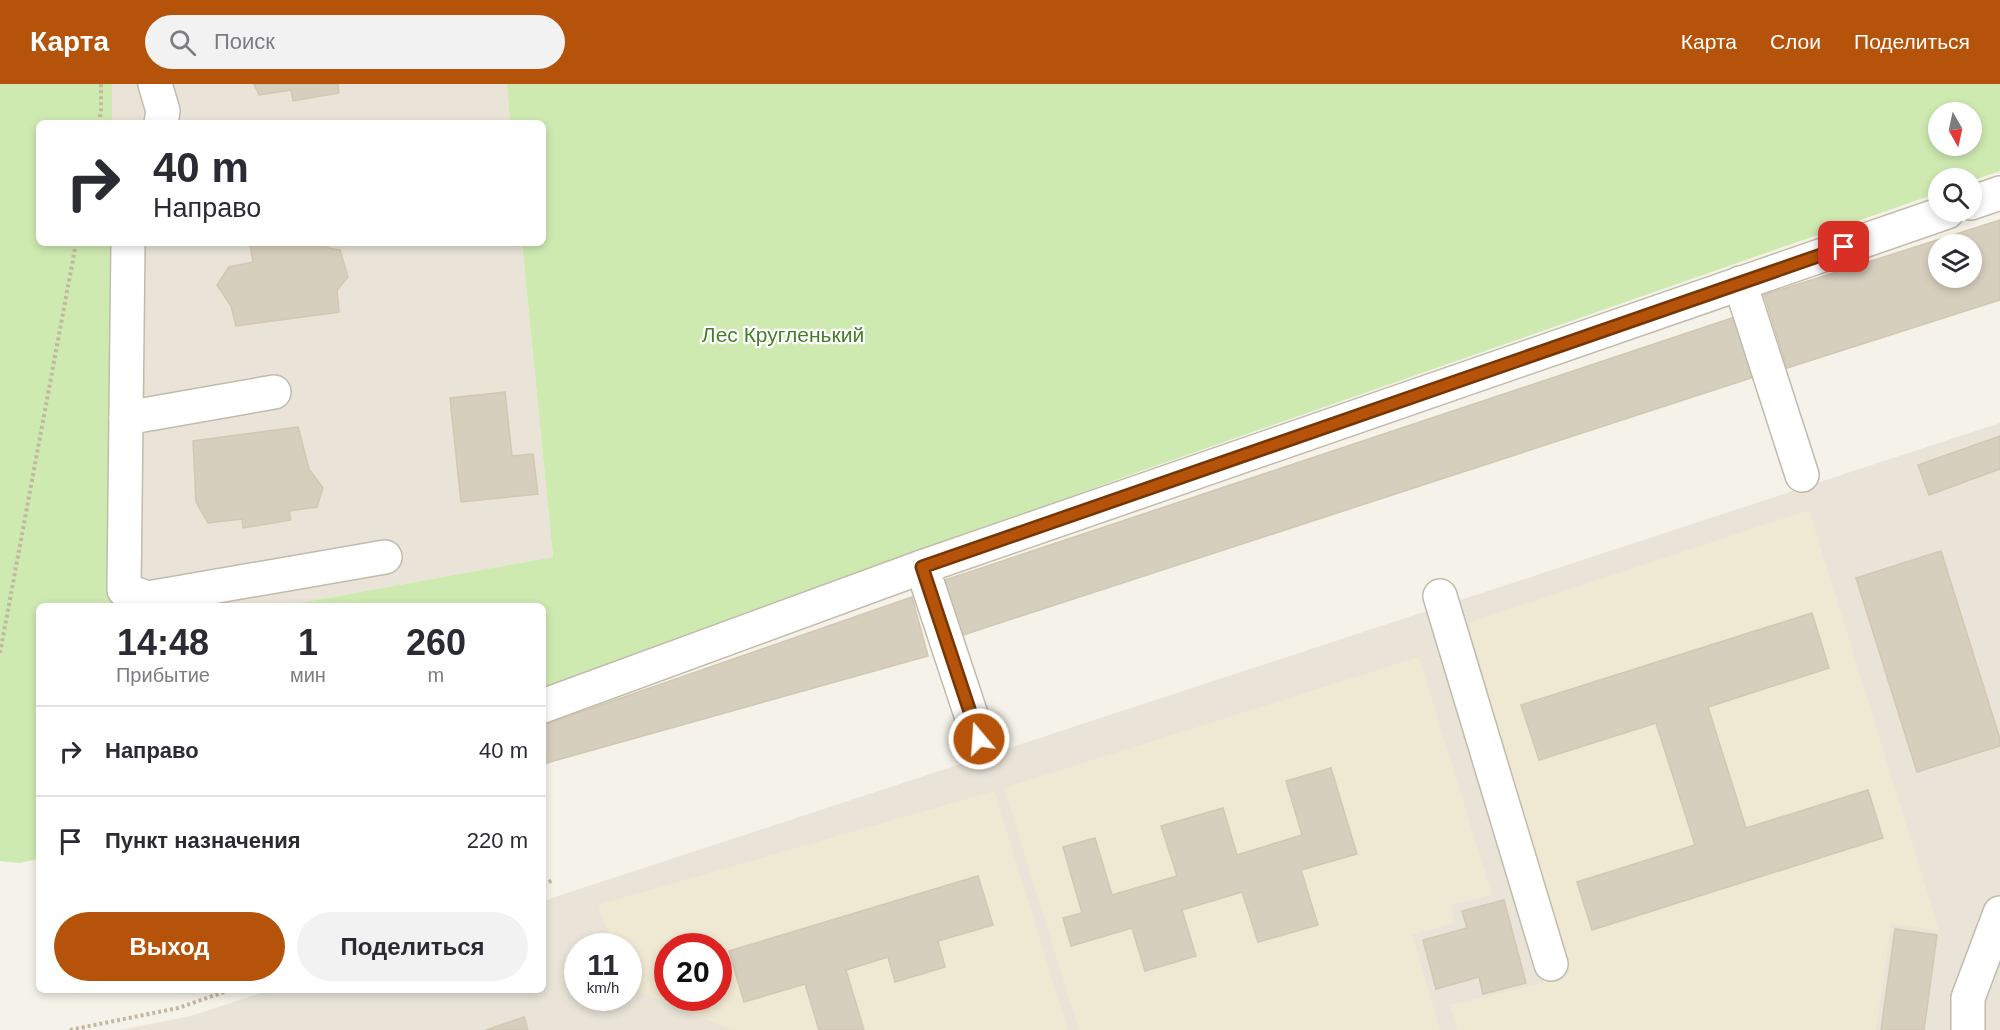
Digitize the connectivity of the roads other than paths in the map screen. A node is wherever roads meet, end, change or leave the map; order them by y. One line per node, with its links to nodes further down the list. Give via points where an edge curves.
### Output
1 (155, 84): 2 (street, via 164,111)
2 (162, 120)
3 (2000, 193): 4 (street)
4 (1982, 199)
5 (1928, 219): 7 (street)
6 (128, 246): 9 (street)
7 (1740, 283): 10 (street); 12 (street)
8 (274, 392): 9 (street)
9 (126, 418): 11 (street, via 124,590 148,598)
10 (1802, 475)
11 (385, 557)
12 (922, 567): 14 (street); 15 (street)
13 (1440, 596): 17 (street)
14 (546, 705)
15 (979, 739)
16 (2000, 913): 18 (street, via 1968,998)
17 (1551, 964)
18 (1968, 1030)

